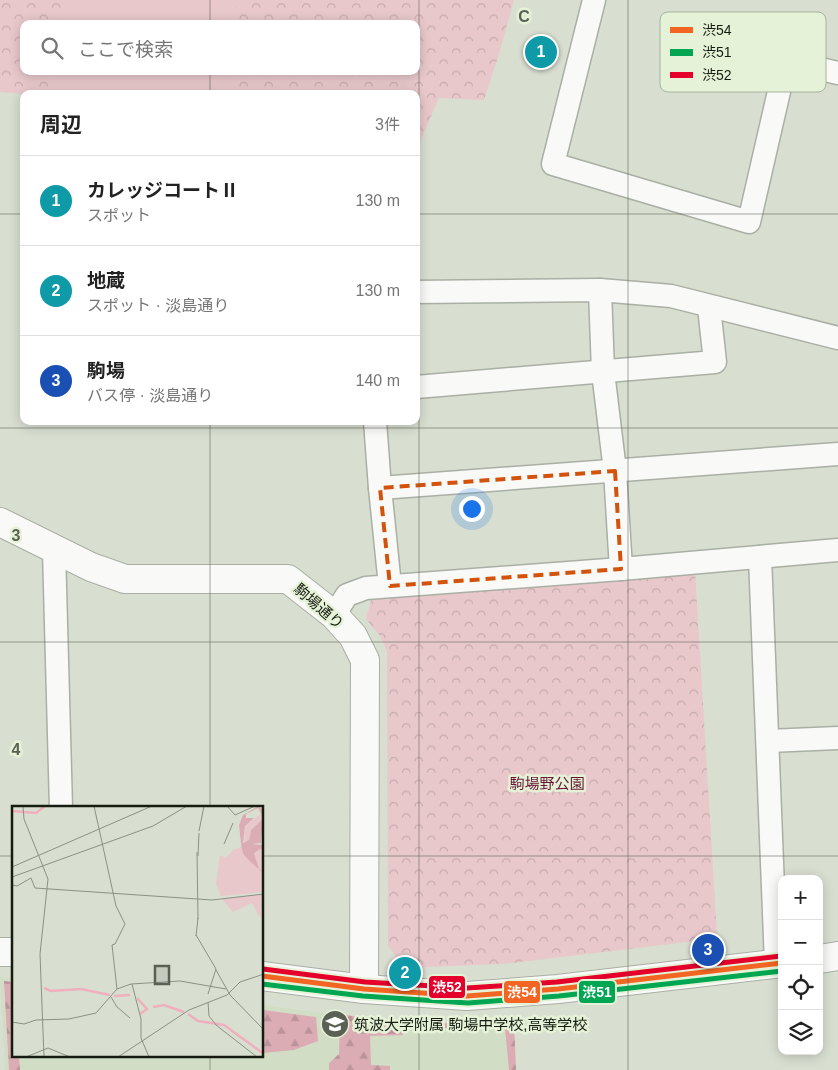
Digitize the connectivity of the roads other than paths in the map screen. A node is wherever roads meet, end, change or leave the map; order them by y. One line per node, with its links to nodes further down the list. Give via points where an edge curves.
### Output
1 (594, 0): 2 (street, via 553,164 749,222)
2 (779, 92)
3 (600, 290): 4 (street); 5 (street, via 671,296); 7 (street)
4 (420, 292)
5 (709, 307): 6 (street); 7 (street, via 715,362)
6 (838, 338)
7 (603, 372): 8 (street); 11 (street)
8 (420, 387)
9 (375, 425): 12 (street)
10 (838, 454): 11 (street)
11 (615, 471): 12 (street); 17 (street)
12 (380, 488): 18 (street)
13 (0, 522): 14 (street, 駒場通り)
14 (54, 550): 19 (street, 駒場通り, via 125,579 288,579); 22 (street)
15 (838, 550): 16 (street)
16 (760, 557): 17 (street); 21 (street)
17 (622, 569): 18 (street)
18 (390, 586): 19 (street, via 366,588 347,596)
19 (334, 615): 28 (street, 駒場通り, via 353,636 365,660)
20 (838, 738): 21 (street)
21 (768, 741): 23 (street)
22 (61, 806)
23 (778, 943)
24 (838, 956): 25 (street)
25 (823, 958)
26 (778, 963): 28 (street, via 558,989 467,996)
27 (264, 976): 28 (street)
28 (364, 989)

